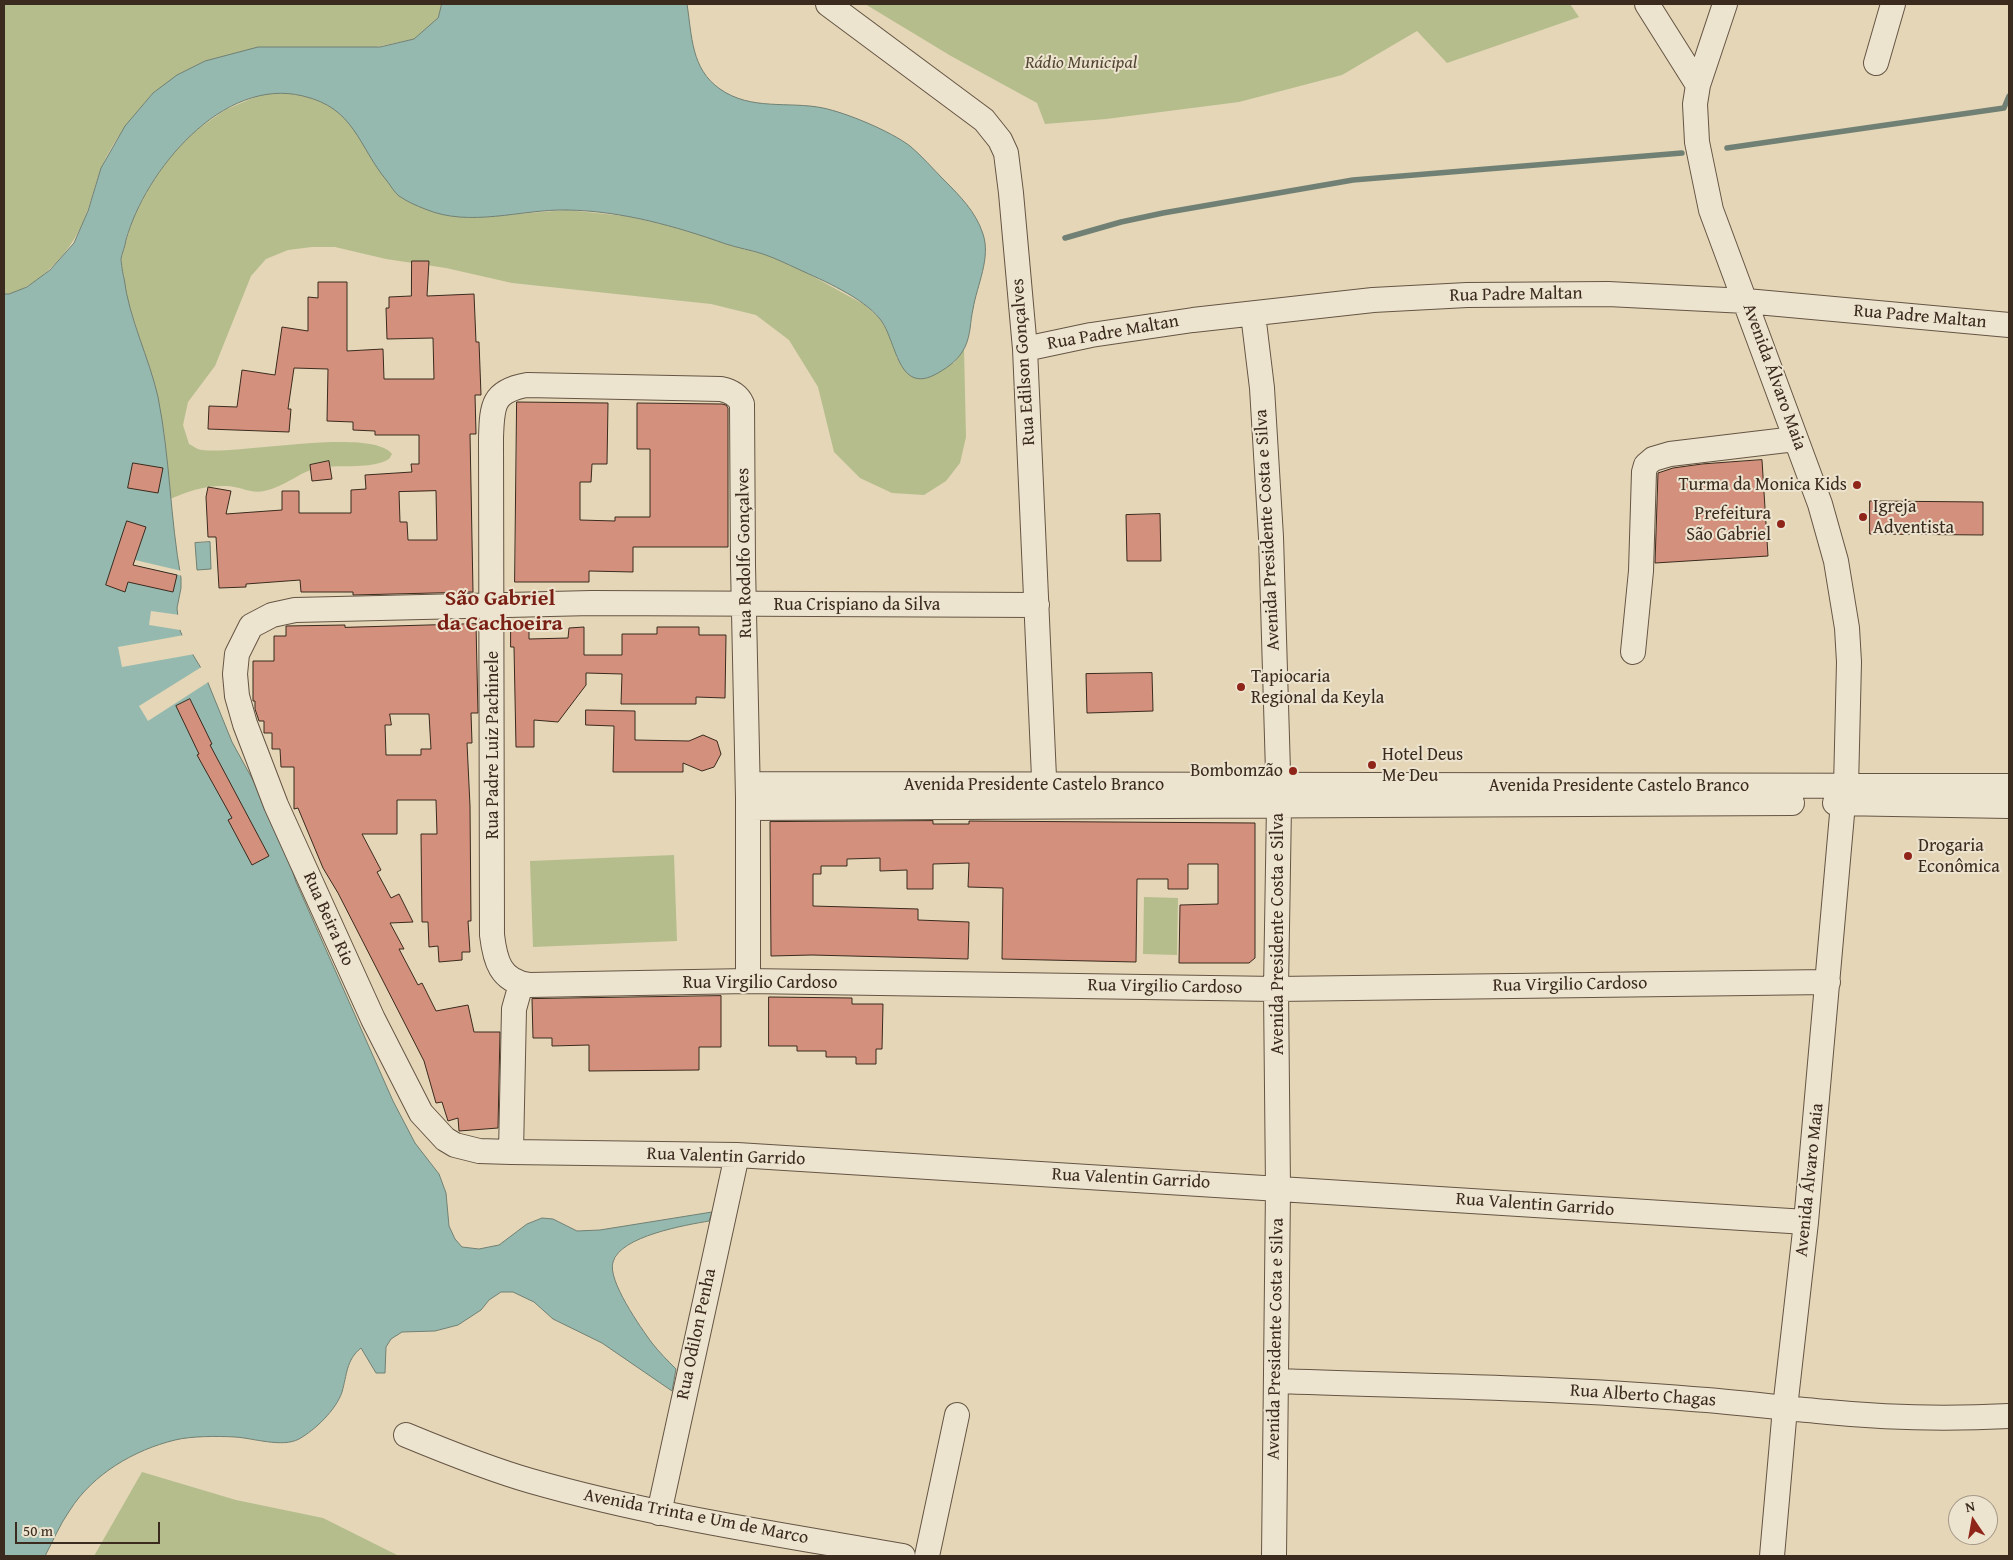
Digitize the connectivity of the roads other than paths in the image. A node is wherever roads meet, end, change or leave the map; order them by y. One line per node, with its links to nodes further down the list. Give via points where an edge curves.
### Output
1 (828, 4): 10 (street, Rua Edilson Gonçalves, via 984,120 1000,140 1008,168)
2 (1647, 4): 6 (street)
3 (1725, 4): 6 (street, Avenida Álvaro Maia)
4 (1894, 4): 5 (street)
5 (1876, 63)
6 (1698, 85): 7 (street, Avenida Álvaro Maia, via 1695,104 1697,142 1711,210)
7 (1746, 301): 8 (street, Rua Padre Maltan, via 1608,294 1466,294 1373,300); 9 (street, Rua Padre Maltan); 12 (street, Avenida Álvaro Maia)
8 (1253, 314): 10 (street, Rua Padre Maltan, via 1145,326); 20 (street, Avenida Presidente Costa e Silva, via 1262,388 1271,537)
9 (2009, 325)
10 (1025, 349): 15 (street, Rua Edilson Gonçalves)
11 (491, 422): 13 (street, Rua Rodolfo Gonçalves, via 493,410 504,391 527,385 721,389 735,394 743,412); 14 (street, Rua Padre Luiz Pachinele)
12 (1795, 439): 16 (street, via 1670,454 1653,459 1646,465); 21 (street, Avenida Álvaro Maia, via 1829,532 1847,628 1849,662)
13 (744, 604): 14 (street, Rua Crispiano da Silva); 15 (street, Rua Crispiano da Silva); 18 (street, Rua Rodolfo Gonçalves)
14 (493, 605): 17 (street, Rua Crispiano da Silva, via 294,610 272,615 251,626 237,654); 25 (street, Rua Padre Luiz Pachinele, via 492,935 497,962)
15 (1037, 605): 22 (street, Rua Edilson Gonçalves)
16 (1633, 652)
17 (235, 674): 29 (street, Rua Beira Rio, via 245,724 273,797 373,1019 421,1113 445,1140)
18 (748, 784): 22 (street, Avenida Presidente Castelo Branco); 24 (street, Rua Rodolfo Gonçalves)
19 (2009, 786): 21 (street, Avenida Presidente Castelo Branco)
20 (1279, 795): 21 (street, Avenida Presidente Castelo Branco); 22 (street, Avenida Presidente Castelo Branco); 28 (street, Avenida Presidente Costa e Silva)
21 (1844, 795): 23 (street, Avenida Presidente Castelo Branco); 27 (street, Avenida Álvaro Maia)
22 (1045, 796): 24 (street, Avenida Presidente Castelo Branco)
23 (2009, 806)
24 (748, 808): 26 (street, Rua Rodolfo Gonçalves)
25 (513, 979): 26 (street, Rua Virgilio Cardoso); 30 (street)
26 (748, 981): 28 (street, Rua Virgilio Cardoso)
27 (1828, 982): 28 (street, Rua Virgilio Cardoso); 33 (street, Avenida Álvaro Maia)
28 (1276, 989): 32 (street, Avenida Presidente Costa e Silva)
29 (455, 1146): 30 (street, Rua Valentin Garrido)
30 (511, 1152): 31 (street, Rua Valentin Garrido)
31 (737, 1155): 32 (street, Rua Valentin Garrido); 39 (street, Rua Odilon Penha)
32 (1278, 1188): 33 (street, Rua Valentin Garrido); 34 (street, Avenida Presidente Costa e Silva)
33 (1806, 1222): 35 (street, Avenida Álvaro Maia)
34 (1276, 1381): 35 (street, Rua Alberto Chagas, via 1585,1392); 42 (street, Avenida Presidente Costa e Silva)
35 (1785, 1408): 37 (street, Rua Alberto Chagas, via 1898,1416); 43 (street, Avenida Álvaro Maia)
36 (957, 1414): 41 (street)
37 (2009, 1416)
38 (406, 1436): 39 (street, Avenida Trinta e Um de Marco, via 530,1481)
39 (659, 1513): 40 (street, Avenida Trinta e Um de Marco)
40 (903, 1556)
41 (928, 1556)
42 (1274, 1556)
43 (1772, 1556)

